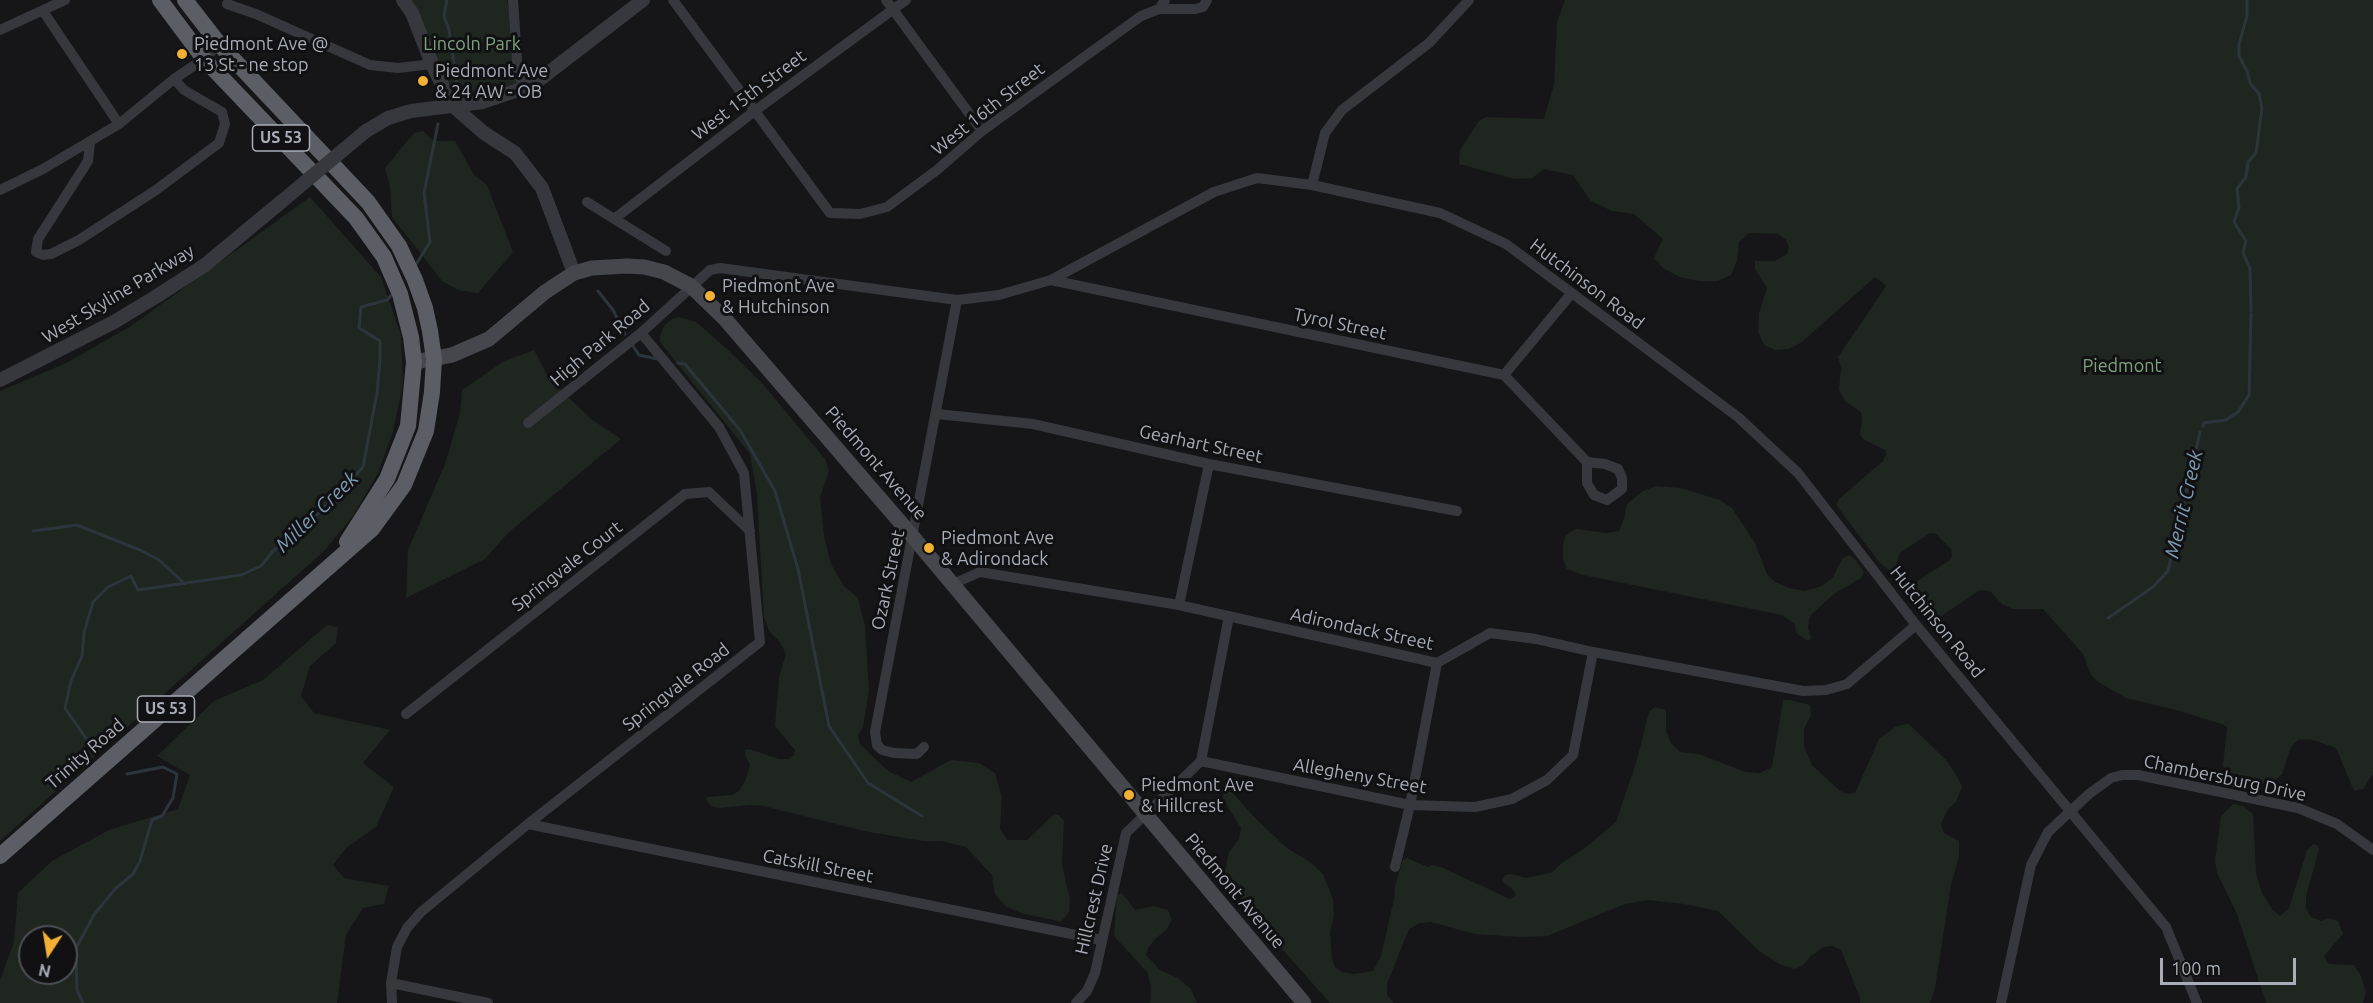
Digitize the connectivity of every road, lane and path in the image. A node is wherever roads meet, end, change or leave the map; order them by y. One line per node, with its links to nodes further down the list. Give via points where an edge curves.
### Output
1 (65, 0): 15 (street)
2 (160, 0): 18 (highway, US 53)
3 (186, 0): 17 (highway, US 53)
4 (403, 0): 19 (street)
5 (513, 0): 21 (street, via 518,73)
6 (643, 0): 21 (street, West Skyline Parkway)
7 (673, 0): 23 (street)
8 (886, 0): 14 (street)
9 (906, 0): 14 (street, West 15th Street)
10 (1207, 0): 13 (street, West 16th Street, via 1203,7 1195,9)
11 (1469, 0): 27 (street, via 1429,43 1342,110 1325,133)
12 (227, 4): 19 (street, via 370,65 398,68)
13 (1162, 5): 25 (street, West 16th Street, via 1141,16)
14 (893, 10): 23 (street, West 15th Street); 25 (street)
15 (43, 11): 16 (street); 24 (street)
16 (0, 30)
17 (219, 44): 18 (street); 38 (highway, US 53, via 368,202 399,246 425,308)
18 (204, 59): 20 (street); 39 (highway, US 53, via 356,218 384,257 398,287)
19 (432, 64): 22 (street)
20 (174, 79): 24 (street); 26 (street, via 184,90 222,112 225,124 219,143 79,240 51,254 36,252 38,239 88,161)
21 (524, 88): 22 (street, West Skyline Parkway, via 483,102)
22 (452, 105): 32 (street, via 515,153 542,188); 41 (street, West Skyline Parkway, bridge, via 411,111 366,131 205,265 114,322)
23 (756, 110): 25 (street, West 16th Street, via 830,213 860,214 887,207); 30 (street, West 15th Street)
24 (119, 124): 26 (street)
25 (982, 131)
26 (90, 142): 28 (street)
27 (1312, 185): 33 (street, Hutchinson Road, via 1257,178 1214,192); 35 (street, Hutchinson Road, via 1440,213 1506,244)
28 (0, 190)
29 (587, 202): 30 (street)
30 (614, 219): 31 (street)
31 (666, 251)
32 (574, 273): 34 (main road, Piedmont Avenue, via 608,266 644,267); 38 (main road, Piedmont Avenue, via 489,339)
33 (1051, 280): 36 (street, Hutchinson Road, via 999,295); 40 (street, Tyrol Street)
34 (691, 286): 36 (street, Hutchinson Road, via 710,270 720,268); 37 (street, High Park Road); 48 (main road, Piedmont Avenue, via 725,319)
35 (1571, 294): 40 (street); 53 (street, Hutchinson Road, via 1738,417 1798,473)
36 (957, 300): 42 (street, Ozark Street)
37 (641, 333): 43 (street, High Park Road); 47 (street, Springvale Road, via 719,427 744,473)
38 (434, 359): 39 (main road, Piedmont Avenue); 49 (highway, Trinity Road / US 53, via 426,431 404,485 372,529)
39 (414, 362): 49 (highway, Trinity Road / US 53, via 408,426 394,465)
40 (1504, 375): 44 (street)
41 (0, 380)
42 (937, 414): 45 (street, Gearhart Street, via 1033,424); 48 (street, Ozark Street)
43 (528, 423)
44 (1587, 462)
45 (1209, 464): 46 (street, Gearhart Street); 51 (street)
46 (1457, 512)
47 (750, 531): 56 (street, Springvale Court, via 709,492 685,494); 62 (street, Springvale Road, via 760,642)
48 (914, 537): 50 (main road, Piedmont Avenue); 57 (street, Ozark Street, via 875,732 882,750 917,754)
49 (332, 562): 64 (highway, Trinity Road / US 53)
50 (953, 584): 51 (street, Adirondack Street, via 980,573); 61 (main road, Piedmont Avenue)
51 (1179, 605): 52 (street, Adirondack Street)
52 (1229, 616): 55 (street, Adirondack Street); 58 (street)
53 (1916, 625): 54 (street, Adirondack Street, via 1847,684 1826,690 1803,691); 60 (street, Hutchinson Road)
54 (1593, 652): 55 (street, Adirondack Street, via 1490,633); 59 (street, Allegheny Street, via 1573,755 1547,780 1512,799 1475,807)
55 (1437, 663): 59 (street)
56 (406, 714)
57 (924, 747)
58 (1201, 761): 59 (street, Allegheny Street); 61 (street, Hillcrest Drive)
59 (1410, 805): 65 (street)
60 (2072, 811): 63 (street, Chambersburg Drive, via 2111,778 2138,775 2298,808 2337,824); 72 (street, Chambersburg Drive, via 2048,832 2031,865); 73 (street, Hutchinson Road, via 2166,927)
61 (1145, 815): 66 (street, Hillcrest Drive, via 1126,833); 71 (main road, Piedmont Avenue)
62 (528, 824): 66 (street, Catskill Street); 67 (street, Springvale Road, via 421,912 407,928 398,946)
63 (2373, 850)
64 (0, 856)
65 (1395, 867)
66 (1101, 940): 70 (street, Hillcrest Drive, via 1088,991)
67 (391, 983): 68 (street, Springvale Road); 69 (street)
68 (392, 1003)
69 (488, 1003)
70 (1076, 1003)
71 (1304, 1003)
72 (2001, 1003)
73 (2198, 1003)

